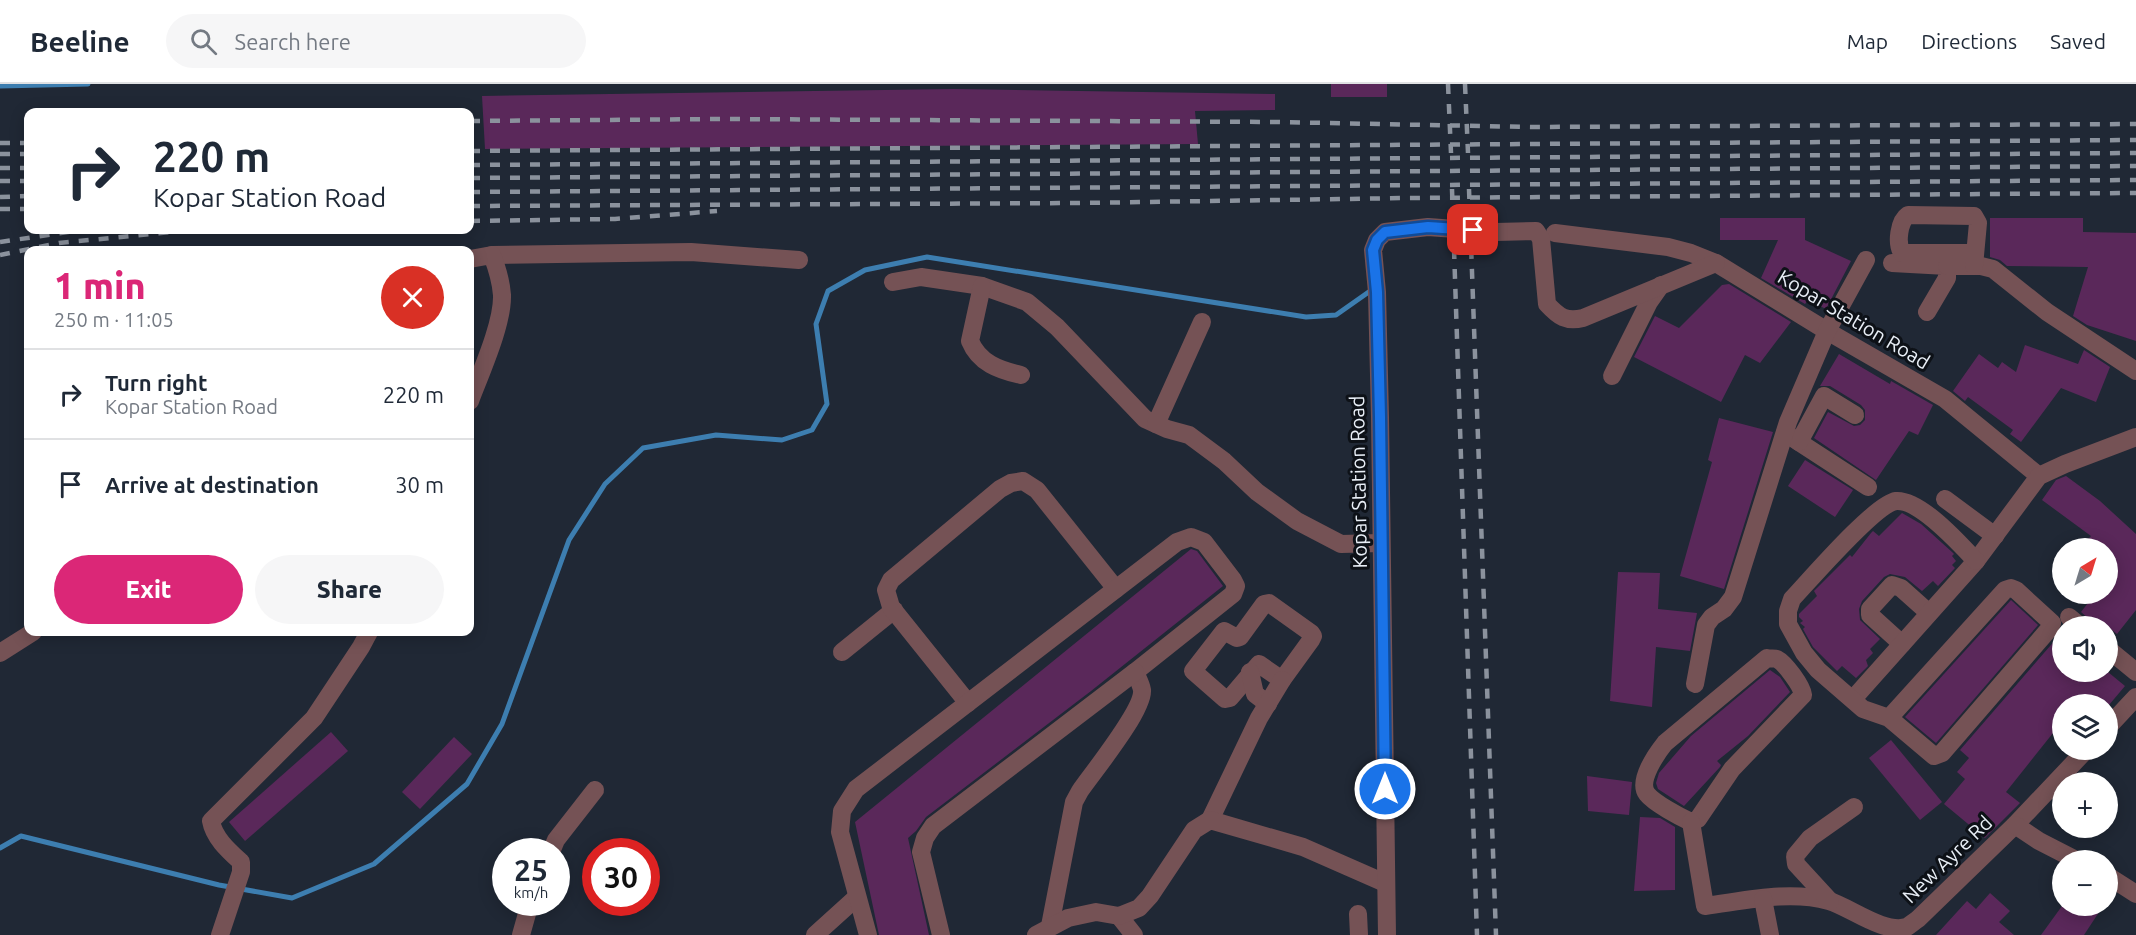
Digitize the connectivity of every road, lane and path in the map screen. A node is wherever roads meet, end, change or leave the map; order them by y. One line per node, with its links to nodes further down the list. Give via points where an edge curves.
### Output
1 (1555, 233): 6 (street, Kopar Station Road, via 1668,247)
2 (492, 255): 3 (street); 4 (street, via 691,252); 18 (street, via 502,297 496,330)
3 (474, 258)
4 (799, 260)
5 (1866, 260): 14 (street)
6 (1716, 263): 10 (street); 14 (street, Kopar Station Road)
7 (1892, 263): 8 (street)
8 (1947, 266): 12 (street, via 1947,278); 15 (street, via 1975,260 1994,269 2047,312)
9 (893, 282): 11 (street, via 921,277)
10 (1661, 285): 17 (street); 27 (street, Kopar Station Road, via 1583,318 1564,320 1547,304 1539,234 1428,227 1385,232 1373,250)
11 (982, 286): 16 (street, via 970,341 978,356 990,365); 20 (street, via 1026,302 1057,327 1145,419)
12 (1927, 312)
13 (1202, 322): 20 (street)
14 (1827, 331): 21 (street); 23 (street, Kopar Station Road, via 1946,399)
15 (2136, 371)
16 (1021, 375)
17 (1612, 376)
18 (474, 390)
19 (1855, 415): 21 (street, via 1824,396)
20 (1156, 424): 27 (street, via 1189,435 1297,521 1341,544)
21 (1792, 437): 24 (street); 42 (street, via 1733,597 1706,625)
22 (2136, 437): 23 (street)
23 (2039, 476): 26 (street)
24 (1868, 487)
25 (1944, 499): 26 (street)
26 (1995, 536): 28 (street)
27 (1381, 543): 58 (street, Kopar Station Road)
28 (1976, 561): 31 (street); 44 (street, via 1931,516 1895,501 1868,520 1792,599 1788,624 1804,653)
29 (1116, 589): 30 (street, via 1037,490 1023,481 1000,489 891,580 886,590); 38 (street, via 1177,542 1191,537 1204,542 1236,586 1233,594); 45 (street)
30 (894, 610): 35 (street); 45 (street)
31 (1929, 613): 34 (street); 34 (street, via 1901,588 1892,585 1870,609 1870,615)
32 (27, 636): 36 (street)
33 (367, 636): 68 (street, via 314,718 212,821 224,846 241,862)
34 (1902, 644): 44 (street)
35 (842, 652)
36 (0, 653)
37 (2118, 657): 40 (street)
38 (1135, 672): 66 (street, via 1142,690 1139,703 1074,802); 72 (street, via 933,826 921,852)
39 (1250, 672): 41 (street, via 1262,664); 41 (street, via 1227,700 1193,671 1224,631 1240,637 1264,604 1269,603 1313,636); 46 (street, via 1255,694)
40 (2136, 672)
41 (1282, 680): 46 (street)
42 (1695, 684)
43 (2136, 697): 47 (street)
44 (1853, 699): 48 (street, via 1863,709)
45 (968, 703): 60 (street, via 856,789 842,811 840,832)
46 (1268, 704): 52 (street)
47 (2118, 716)
48 (1889, 718): 48 (street, via 2005,590 2016,590 2052,623 1942,753 1934,756)
49 (2077, 760): 54 (street, New Ayre Rd)
50 (595, 790): 55 (street)
51 (1854, 807): 62 (street, via 1810,838 1795,856 1796,864)
52 (1210, 820): 58 (street, via 1303,847); 65 (street, via 1194,830 1139,908)
53 (1691, 822): 53 (street, via 1647,794 1644,786 1651,760 1665,743 1767,658 1776,659 1803,695 1732,769 1698,819); 61 (street, New Ayre Rd, via 1705,906)
54 (2015, 825): 56 (street); 67 (street, New Ayre Rd)
55 (558, 838)
56 (2057, 850)
57 (2118, 882): 59 (street)
58 (1385, 883): 75 (street, Kopar Station Road)
59 (2136, 894)
60 (856, 897): 70 (street); 71 (street)
61 (1763, 899): 62 (street, New Ayre Rd, via 1786,896); 76 (street)
62 (1830, 901): 67 (street, New Ayre Rd, via 1879,924)
63 (1358, 914): 74 (street)
64 (526, 916): 69 (street)
65 (1119, 916): 66 (street, via 1096,912 1068,918); 73 (street)
66 (1043, 930)
67 (1905, 931)
68 (220, 935)
69 (521, 935)
70 (814, 935)
71 (868, 935)
72 (941, 935)
73 (1134, 935)
74 (1359, 935)
75 (1387, 935)
76 (1770, 935)

